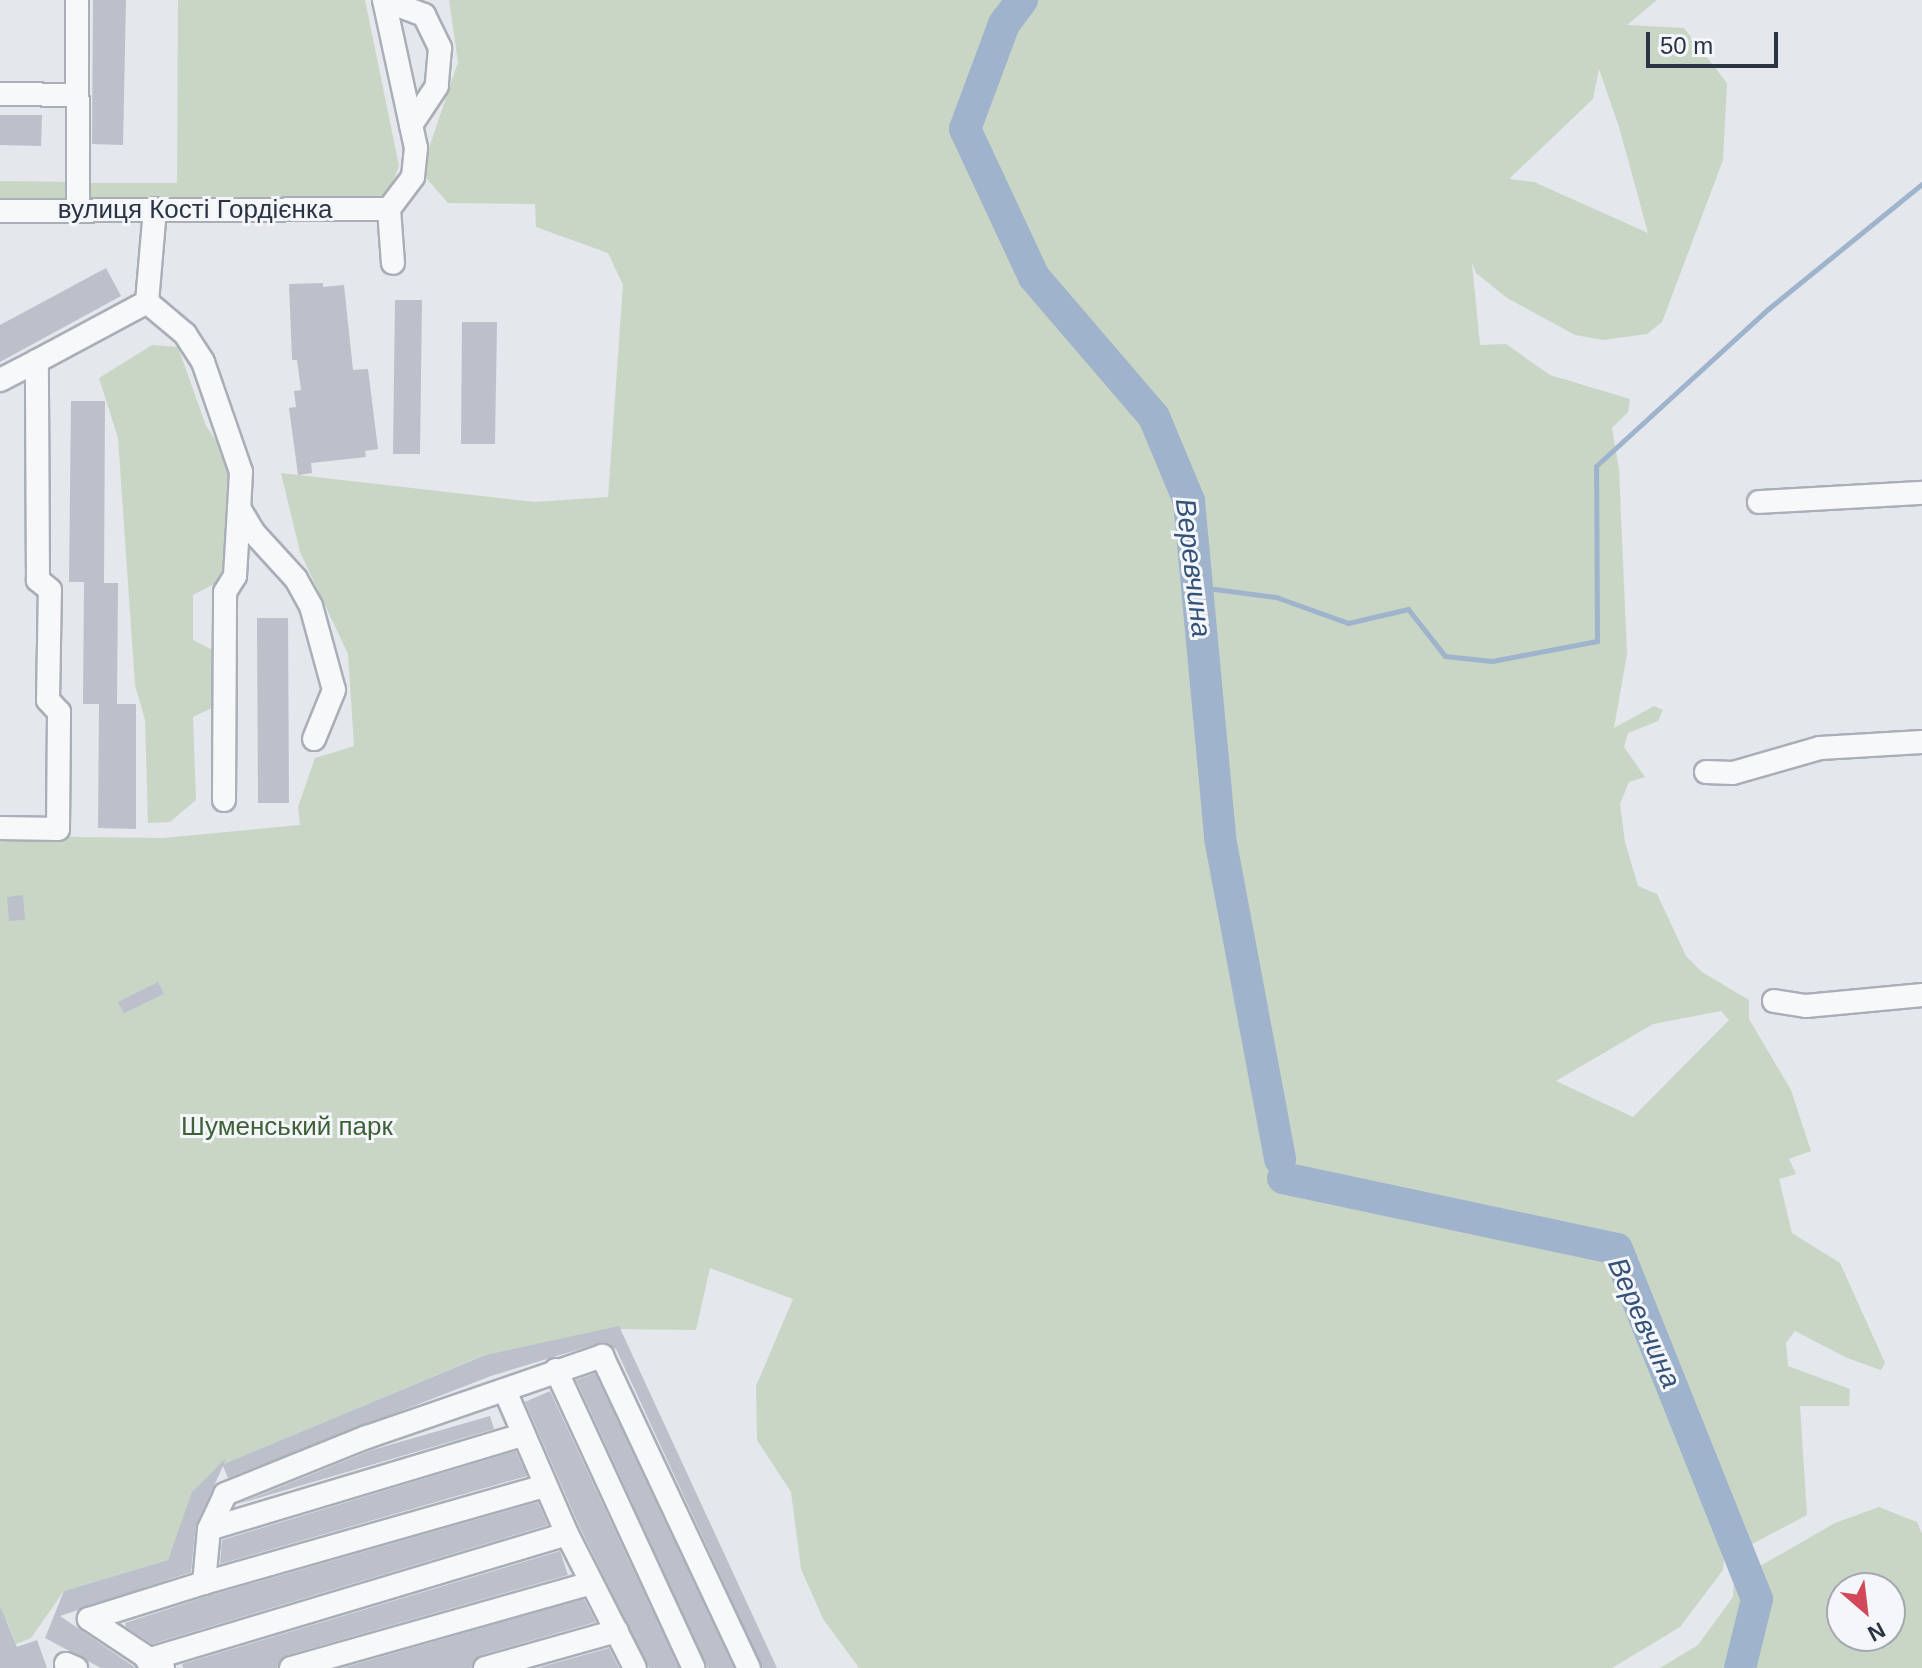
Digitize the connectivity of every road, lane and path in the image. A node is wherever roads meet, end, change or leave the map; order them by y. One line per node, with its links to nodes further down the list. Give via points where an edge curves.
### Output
1 (77, 0): 4 (street)
2 (384, 0): 5 (street); 5 (street, via 424,15 440,48 437,86)
3 (0, 94): 4 (street)
4 (77, 95): 8 (street)
5 (411, 125): 7 (street, via 413,177)
6 (155, 209): 7 (street, вулиця Кості Гордієнка); 8 (street, вулиця Кості Гордієнка); 11 (street)
7 (389, 209): 10 (street)
8 (78, 210): 9 (street, вулиця Кості Гордієнка)
9 (0, 211)
10 (393, 263)
11 (147, 302): 12 (street); 16 (street, via 185,334 203,362 241,472)
12 (37, 361): 13 (street); 21 (street, via 38,580 50,590 48,700 59,712 58,829)
13 (0, 380)
14 (1922, 493): 15 (street)
15 (1759, 502)
16 (239, 508): 17 (street, via 311,606 334,690); 20 (street, via 235,576 225,592)
17 (314, 739)
18 (1922, 742): 19 (street, via 1820,748 1733,773)
19 (1706, 772)
20 (224, 800)
21 (0, 828)
22 (1922, 995): 23 (street, via 1806,1006)
23 (1774, 1001)
24 (556, 1370): 25 (street); 39 (street); 40 (street, via 602,1356)
25 (506, 1393): 26 (street); 28 (street, via 367,1437 225,1494)
26 (522, 1435): 27 (street); 28 (street)
27 (544, 1486): 29 (street); 30 (street)
28 (209, 1529): 30 (street)
29 (567, 1534): 31 (street); 33 (street)
30 (204, 1583): 33 (street, via 89,1619)
31 (591, 1583): 32 (street); 36 (street)
32 (617, 1631): 37 (street); 38 (street)
33 (155, 1664)
34 (67, 1668): 35 (street, via 66,1664)
35 (76, 1668)
36 (291, 1668)
37 (485, 1668)
38 (635, 1668)
39 (694, 1668)
40 (749, 1668)

